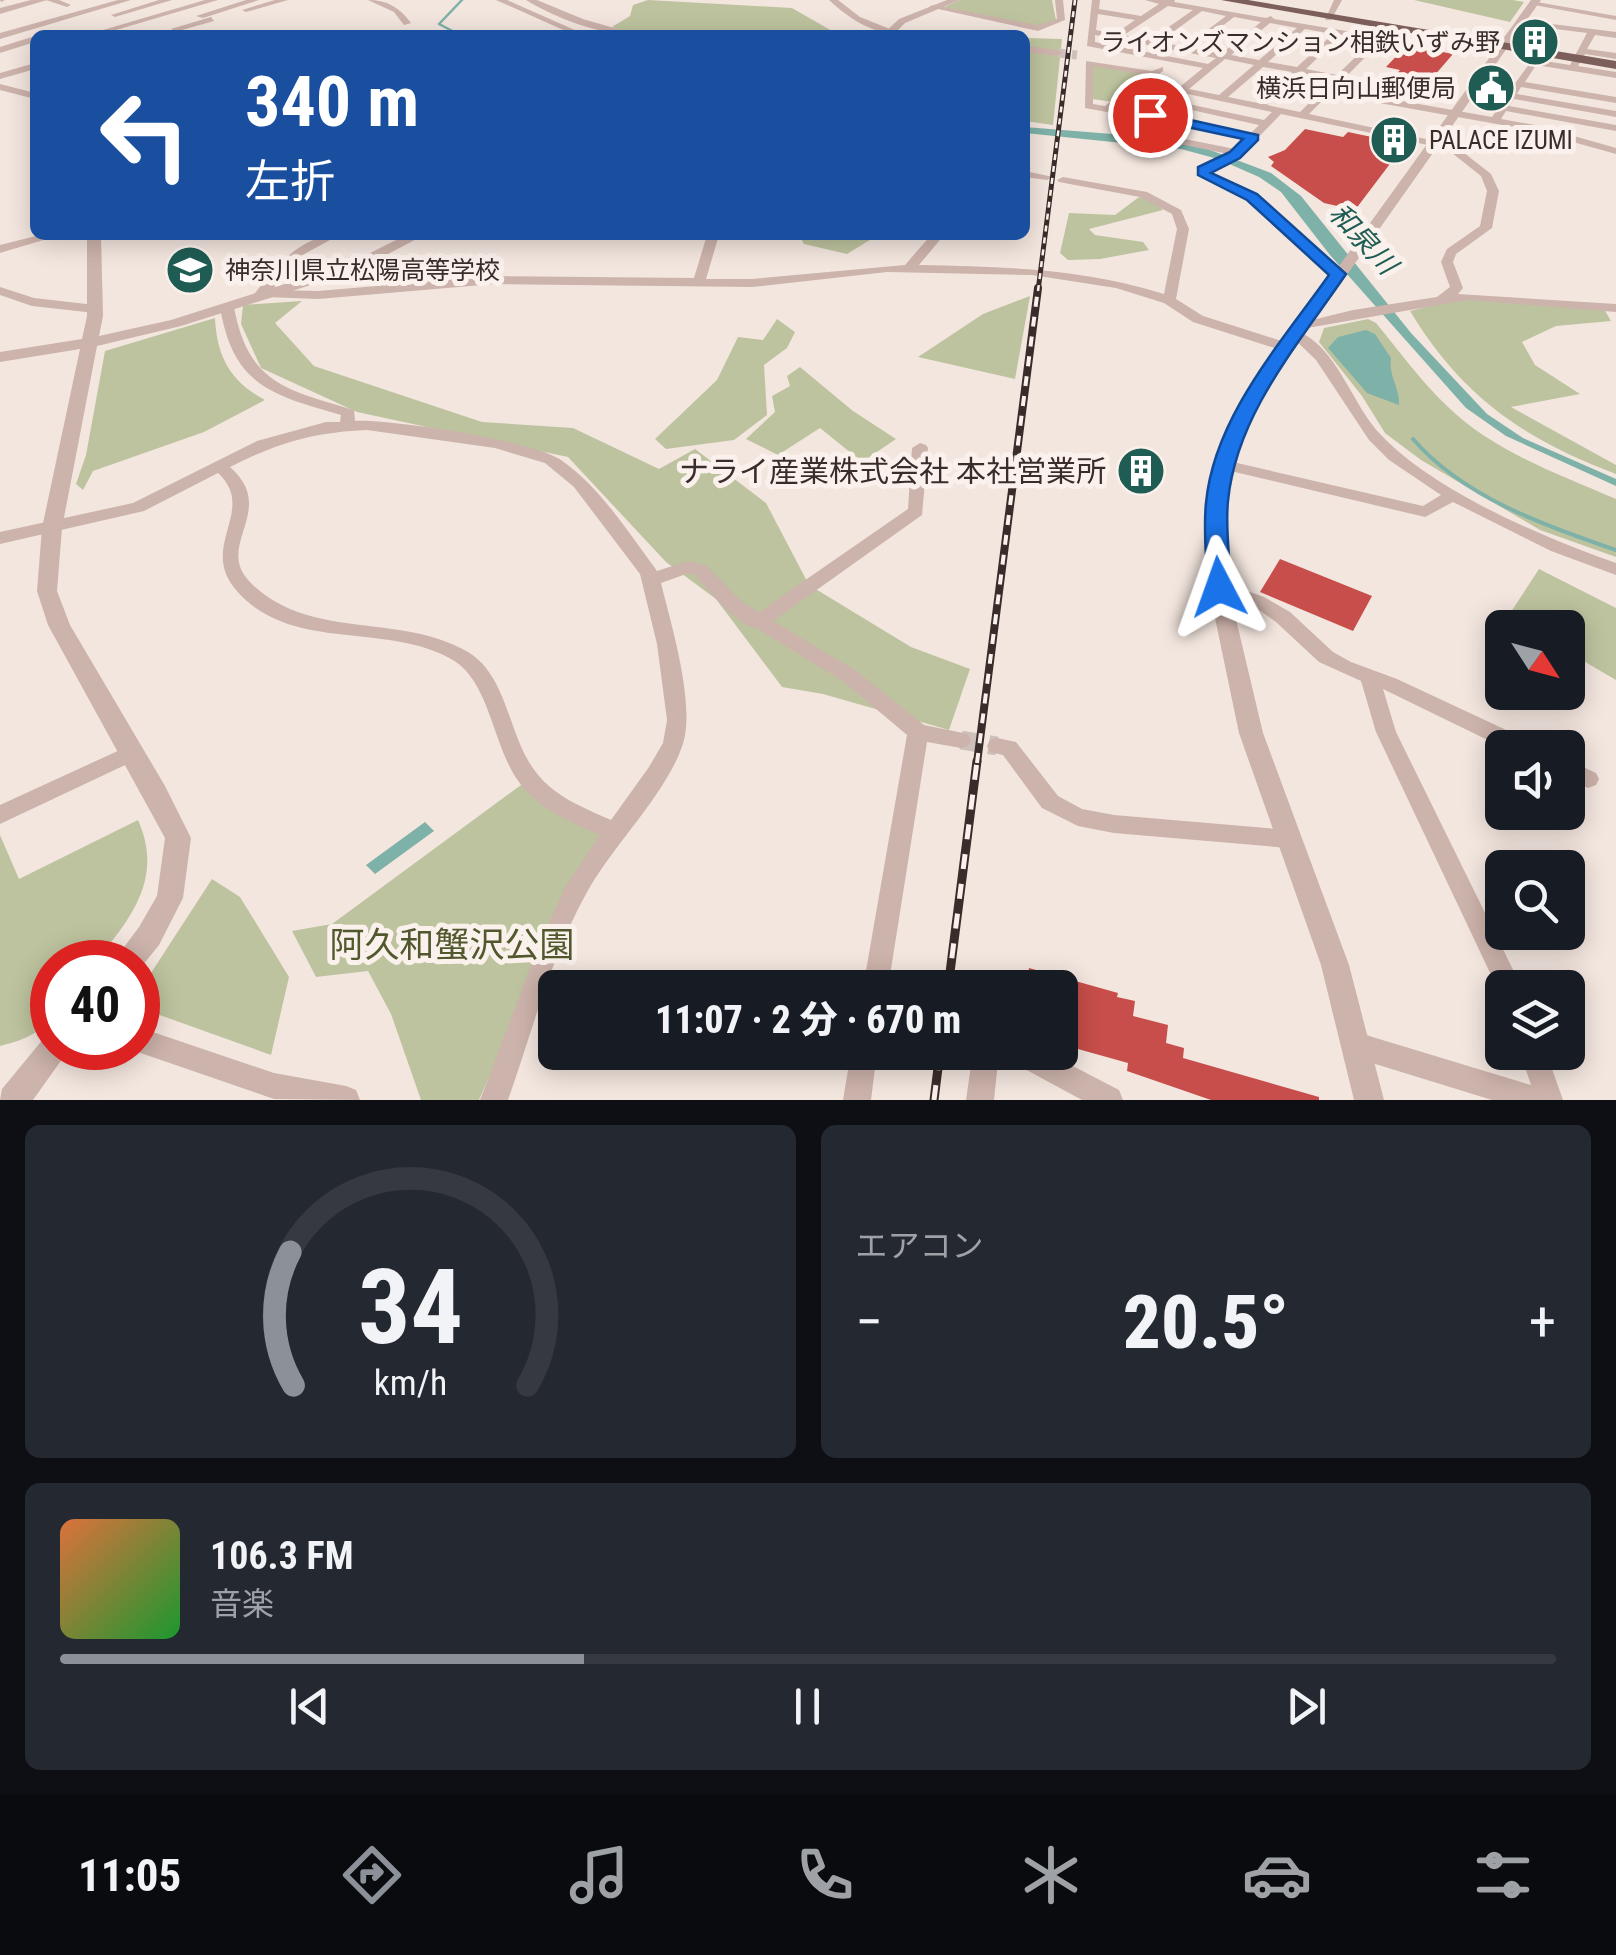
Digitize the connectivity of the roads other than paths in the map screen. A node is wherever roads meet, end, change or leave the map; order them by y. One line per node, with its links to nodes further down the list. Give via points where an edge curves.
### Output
1 (42, 0): 27 (street)
2 (50, 0): 20 (street)
3 (85, 0): 20 (street)
4 (127, 0): 38 (street)
5 (214, 0): 23 (street)
6 (255, 0): 28 (street)
7 (284, 0): 32 (street)
8 (372, 0): 41 (street)
9 (500, 0): 50 (street)
10 (530, 0): 51 (street, via 573,23)
11 (832, 0): 52 (street)
12 (954, 0): 24 (street)
13 (1058, 0): 24 (street, via 1060,20 1038,28)
14 (1149, 0): 19 (street)
15 (1227, 0): 26 (main road)
16 (1338, 0): 33 (street)
17 (161, 1): 23 (street); 44 (street)
18 (1535, 1): 37 (street); 39 (street)
19 (1169, 2): 25 (street); 35 (street)
20 (68, 5): 31 (street)
21 (1096, 5): 29 (street); 54 (street)
22 (1123, 7): 29 (street)
23 (186, 8): 28 (street); 48 (street)
24 (933, 8): 53 (street)
25 (1200, 9): 30 (street); 61 (street)
26 (1281, 10): 33 (main road); 36 (street)
27 (0, 11)
28 (207, 14): 32 (street); 49 (street)
29 (1112, 14): 35 (street)
30 (1233, 14): 36 (street); 65 (street)
31 (28, 16): 38 (street); 40 (street)
32 (219, 17): 46 (street)
33 (1328, 18): 45 (main road)
34 (1616, 18): 37 (street)
35 (1142, 19): 58 (street)
36 (1268, 20): 42 (street); 69 (street)
37 (1576, 20): 39 (street); 43 (street); 66 (street)
38 (50, 22): 44 (street); 57 (street)
39 (1524, 22): 63 (street)
40 (0, 23)
41 (407, 23)
42 (1303, 26): 55 (street); 72 (street)
43 (1616, 26)
44 (71, 28): 47 (street)
45 (1388, 28): 59 (street); 63 (main road)
46 (175, 29)
47 (64, 30)
48 (108, 30)
49 (150, 30)
50 (572, 30)
51 (609, 30)
52 (882, 30)
53 (892, 30)
54 (1092, 32): 58 (street); 74 (street, via 1090,44)
55 (1339, 33): 59 (street); 77 (street)
56 (1616, 35): 66 (street)
57 (0, 36)
58 (1116, 36): 61 (street)
59 (1377, 40): 81 (street)
60 (30, 41): 71 (street)
61 (1152, 43): 65 (street)
62 (1616, 45): 66 (street)
63 (1505, 48): 66 (main road); 86 (street)
64 (1030, 50): 67 (street)
65 (1187, 50): 69 (street)
66 (1583, 50): 70 (street); 73 (main road); 78 (street, via 1533,62); 79 (street)
67 (1058, 53)
68 (1077, 55): 74 (street)
69 (1223, 56): 72 (street); 75 (street)
70 (1616, 56)
71 (0, 57)
72 (1260, 64): 77 (street); 90 (street)
73 (1616, 66)
74 (1163, 67): 75 (street); 93 (street); 93 (street, via 1089,64 1085,105 1108,109)
75 (1210, 67): 85 (street)
76 (30, 69): 80 (street)
77 (1299, 71): 81 (street); 95 (street)
78 (1527, 72): 82 (street); 84 (street)
79 (1616, 75)
80 (0, 76)
81 (1339, 78): 87 (street)
82 (1519, 84): 89 (street); 92 (street)
83 (0, 87): 88 (street)
84 (1616, 87)
85 (1181, 90): 90 (street); 94 (street)
86 (1475, 90): 89 (street); 101 (street)
87 (1326, 91): 91 (street); 100 (street)
88 (30, 95)
89 (1512, 96): 96 (street); 99 (street)
90 (1221, 98): 95 (street)
91 (1364, 99): 101 (street); 103 (street)
92 (1616, 100)
93 (1117, 102): 98 (street)
94 (1166, 102): 98 (street); 104 (street)
95 (1261, 106): 97 (street)
96 (1504, 108): 102 (street); 105 (street)
97 (1280, 110): 100 (street); 104 (street)
98 (1153, 113): 106 (street); 109 (street, via 1131,131)
99 (1616, 114)
100 (1303, 115): 103 (street)
101 (1454, 115): 102 (street); 107 (street)
102 (1494, 122): 108 (street)
103 (1342, 123): 107 (street)
104 (1267, 124): 106 (street)
105 (1616, 128)
106 (1253, 138): 109 (street)
107 (1434, 142): 121 (street); 126 (street, via 1486,174 1494,191 1486,228 1450,252 1457,288)
108 (1616, 151)
109 (1236, 154): 121 (street, via 1203,170 1205,175 1252,197)
110 (1030, 175): 111 (street)
111 (1048, 177)
112 (1063, 180): 125 (street, via 1143,194 1177,212 1183,229)
113 (35, 240): 119 (street)
114 (94, 240): 129 (street)
115 (324, 240): 124 (street, via 295,254)
116 (407, 240): 124 (street, via 353,267)
117 (712, 240): 122 (street)
118 (934, 240): 120 (street)
119 (0, 249)
120 (909, 268): 122 (street); 125 (street, via 1082,276)
121 (1340, 272): 130 (street)
122 (699, 282): 124 (street, via 494,280)
123 (0, 291): 129 (street)
124 (265, 296): 127 (street)
125 (1169, 300): 130 (street, via 1198,320)
126 (1438, 302): 128 (street, via 1466,296); 130 (street)
127 (226, 308): 131 (street); 133 (street, via 232,343 247,369 276,388 349,414)
128 (1616, 308)
129 (95, 309): 131 (street)
130 (1295, 336): 135 (street, via 1259,388); 137 (street, via 1319,352 1374,437 1409,469)
131 (91, 342): 132 (street); 138 (street)
132 (0, 357)
133 (347, 425): 136 (street, via 263,444); 141 (street, via 498,444 551,460 580,484)
134 (920, 448): 143 (street, via 916,512)
135 (1224, 465): 137 (street, via 1316,488 1353,490 1424,512); 142 (street, via 1217,500)
136 (221, 467): 138 (street, via 138,507); 151 (street, via 242,486 245,503 226,552 229,570 254,598 299,620 424,640 467,660 528,778 549,800)
137 (1456, 494): 140 (street, via 1527,533)
138 (52, 528): 139 (street); 149 (street, via 47,592 68,642)
139 (0, 538)
140 (1616, 569)
141 (650, 580): 143 (street, via 688,567 701,570); 151 (street, via 677,720 657,773)
142 (1219, 587): 144 (street, via 1258,602 1326,657); 152 (street, via 1251,734)
143 (757, 623): 146 (street, via 850,678)
144 (1369, 676): 145 (street); 155 (street, via 1386,732)
145 (1486, 730)
146 (918, 732): 147 (street); 154 (street)
147 (962, 740)
148 (997, 746): 152 (street, via 1009,748 1050,802 1078,817)
149 (133, 752): 150 (street); 153 (street, via 178,838 170,898)
150 (0, 814)
151 (615, 832): 165 (street, via 577,887)
152 (1288, 838): 156 (street, via 1336,965)
153 (146, 940)
154 (877, 970)
155 (1501, 970)
156 (1356, 1045): 169 (street); 170 (street)
157 (160, 1047): 164 (street, via 274,1086)
158 (37, 1070): 163 (street)
159 (861, 1070): 166 (street)
160 (984, 1070): 167 (street)
161 (1053, 1070): 168 (street)
162 (1538, 1070): 171 (street)
163 (12, 1100)
164 (346, 1100)
165 (494, 1100)
166 (857, 1100)
167 (980, 1100)
168 (1109, 1100)
169 (1369, 1100)
170 (1535, 1100)
171 (1549, 1100)

